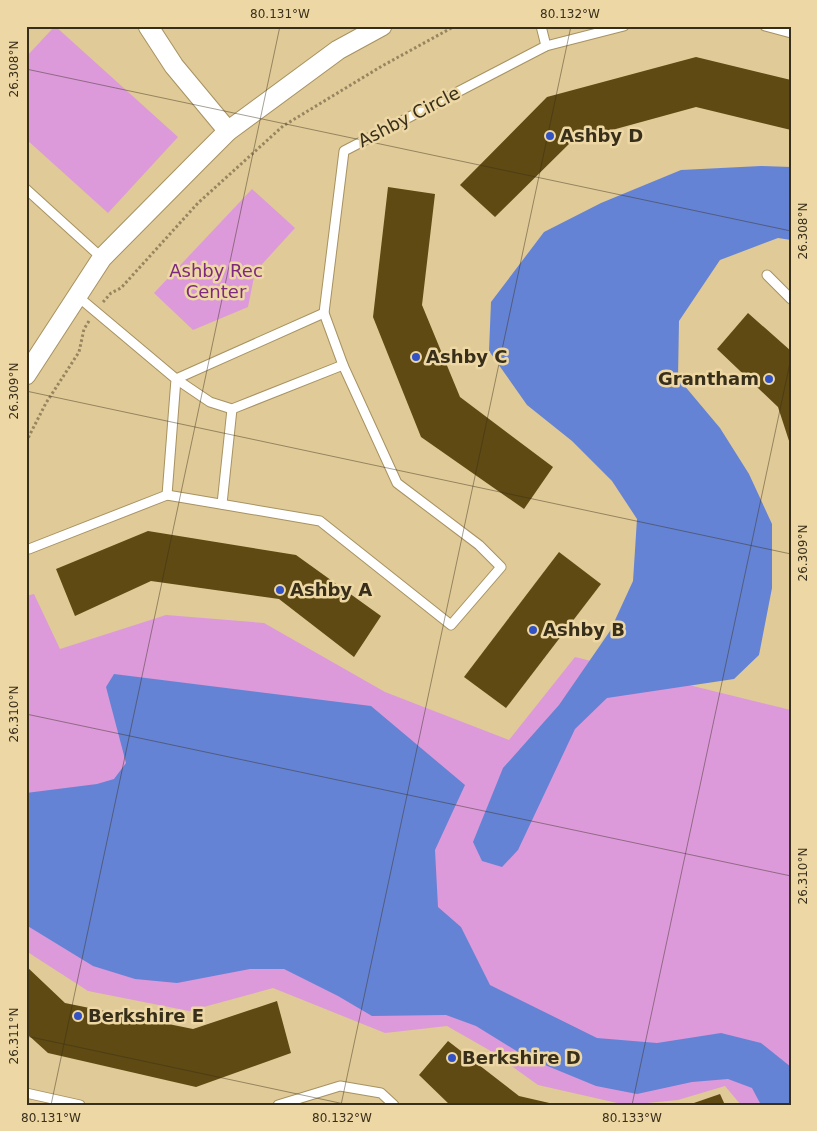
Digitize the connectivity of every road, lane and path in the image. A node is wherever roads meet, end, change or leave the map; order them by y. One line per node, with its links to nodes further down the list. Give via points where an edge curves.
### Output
1 (148, 26): 9 (street, via 174,66)
2 (382, 26): 9 (street, via 338,50)
3 (455, 26): 13 (path, via 283,126 198,203 121,288)
4 (541, 26): 8 (lane)
5 (624, 26): 8 (lane)
6 (765, 26): 7 (lane)
7 (791, 33)
8 (546, 46): 16 (lane, Ashby Circle, via 344,150)
9 (228, 131): 11 (street)
10 (26, 189): 11 (lane)
11 (102, 258): 14 (street)
12 (767, 275): 15 (lane)
13 (111, 293)
14 (76, 295): 19 (street); 20 (lane)
15 (791, 299)
16 (324, 313): 18 (lane, Ashby Circle); 20 (lane)
17 (84, 329): 22 (path, via 79,352 46,403)
18 (343, 365): 21 (lane); 24 (lane, via 397,483 478,545 501,567 451,625 320,521)
19 (26, 374)
20 (176, 379): 21 (lane, via 210,402); 23 (lane)
21 (232, 409): 24 (lane)
22 (26, 442)
23 (167, 495): 24 (lane); 25 (lane)
24 (222, 504)
25 (29, 549)
26 (27, 1092): 27 (lane)
27 (80, 1105)
28 (278, 1105): 29 (lane, via 340,1086 381,1093)
29 (394, 1105)

